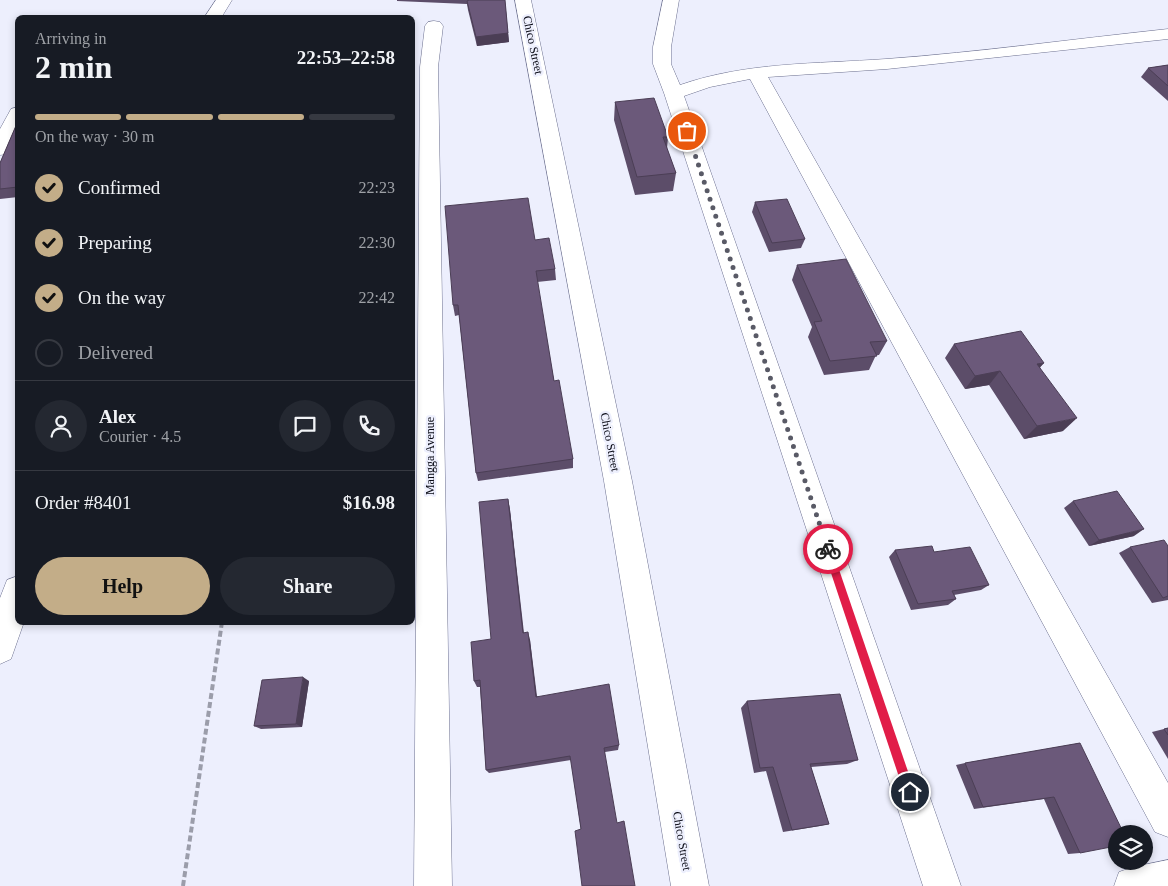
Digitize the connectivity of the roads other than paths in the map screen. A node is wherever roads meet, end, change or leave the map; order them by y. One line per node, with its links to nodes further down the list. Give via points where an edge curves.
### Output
1 (224, 0): 4 (street)
2 (523, 0): 16 (street, Chico Street, via 618,481)
3 (671, 0): 8 (street, via 662,64)
4 (214, 15)
5 (434, 26): 15 (street, Mangga Avenue, via 429,67)
6 (1168, 34): 7 (street, via 886,64)
7 (756, 72): 8 (street, via 706,82); 13 (street)
8 (674, 93): 17 (street)
9 (15, 119): 10 (street)
10 (0, 149)
11 (15, 600): 12 (street)
12 (0, 648)
13 (1168, 819)
14 (1168, 880): 18 (street)
15 (433, 886)
16 (690, 886)
17 (942, 886)
18 (1132, 886)

